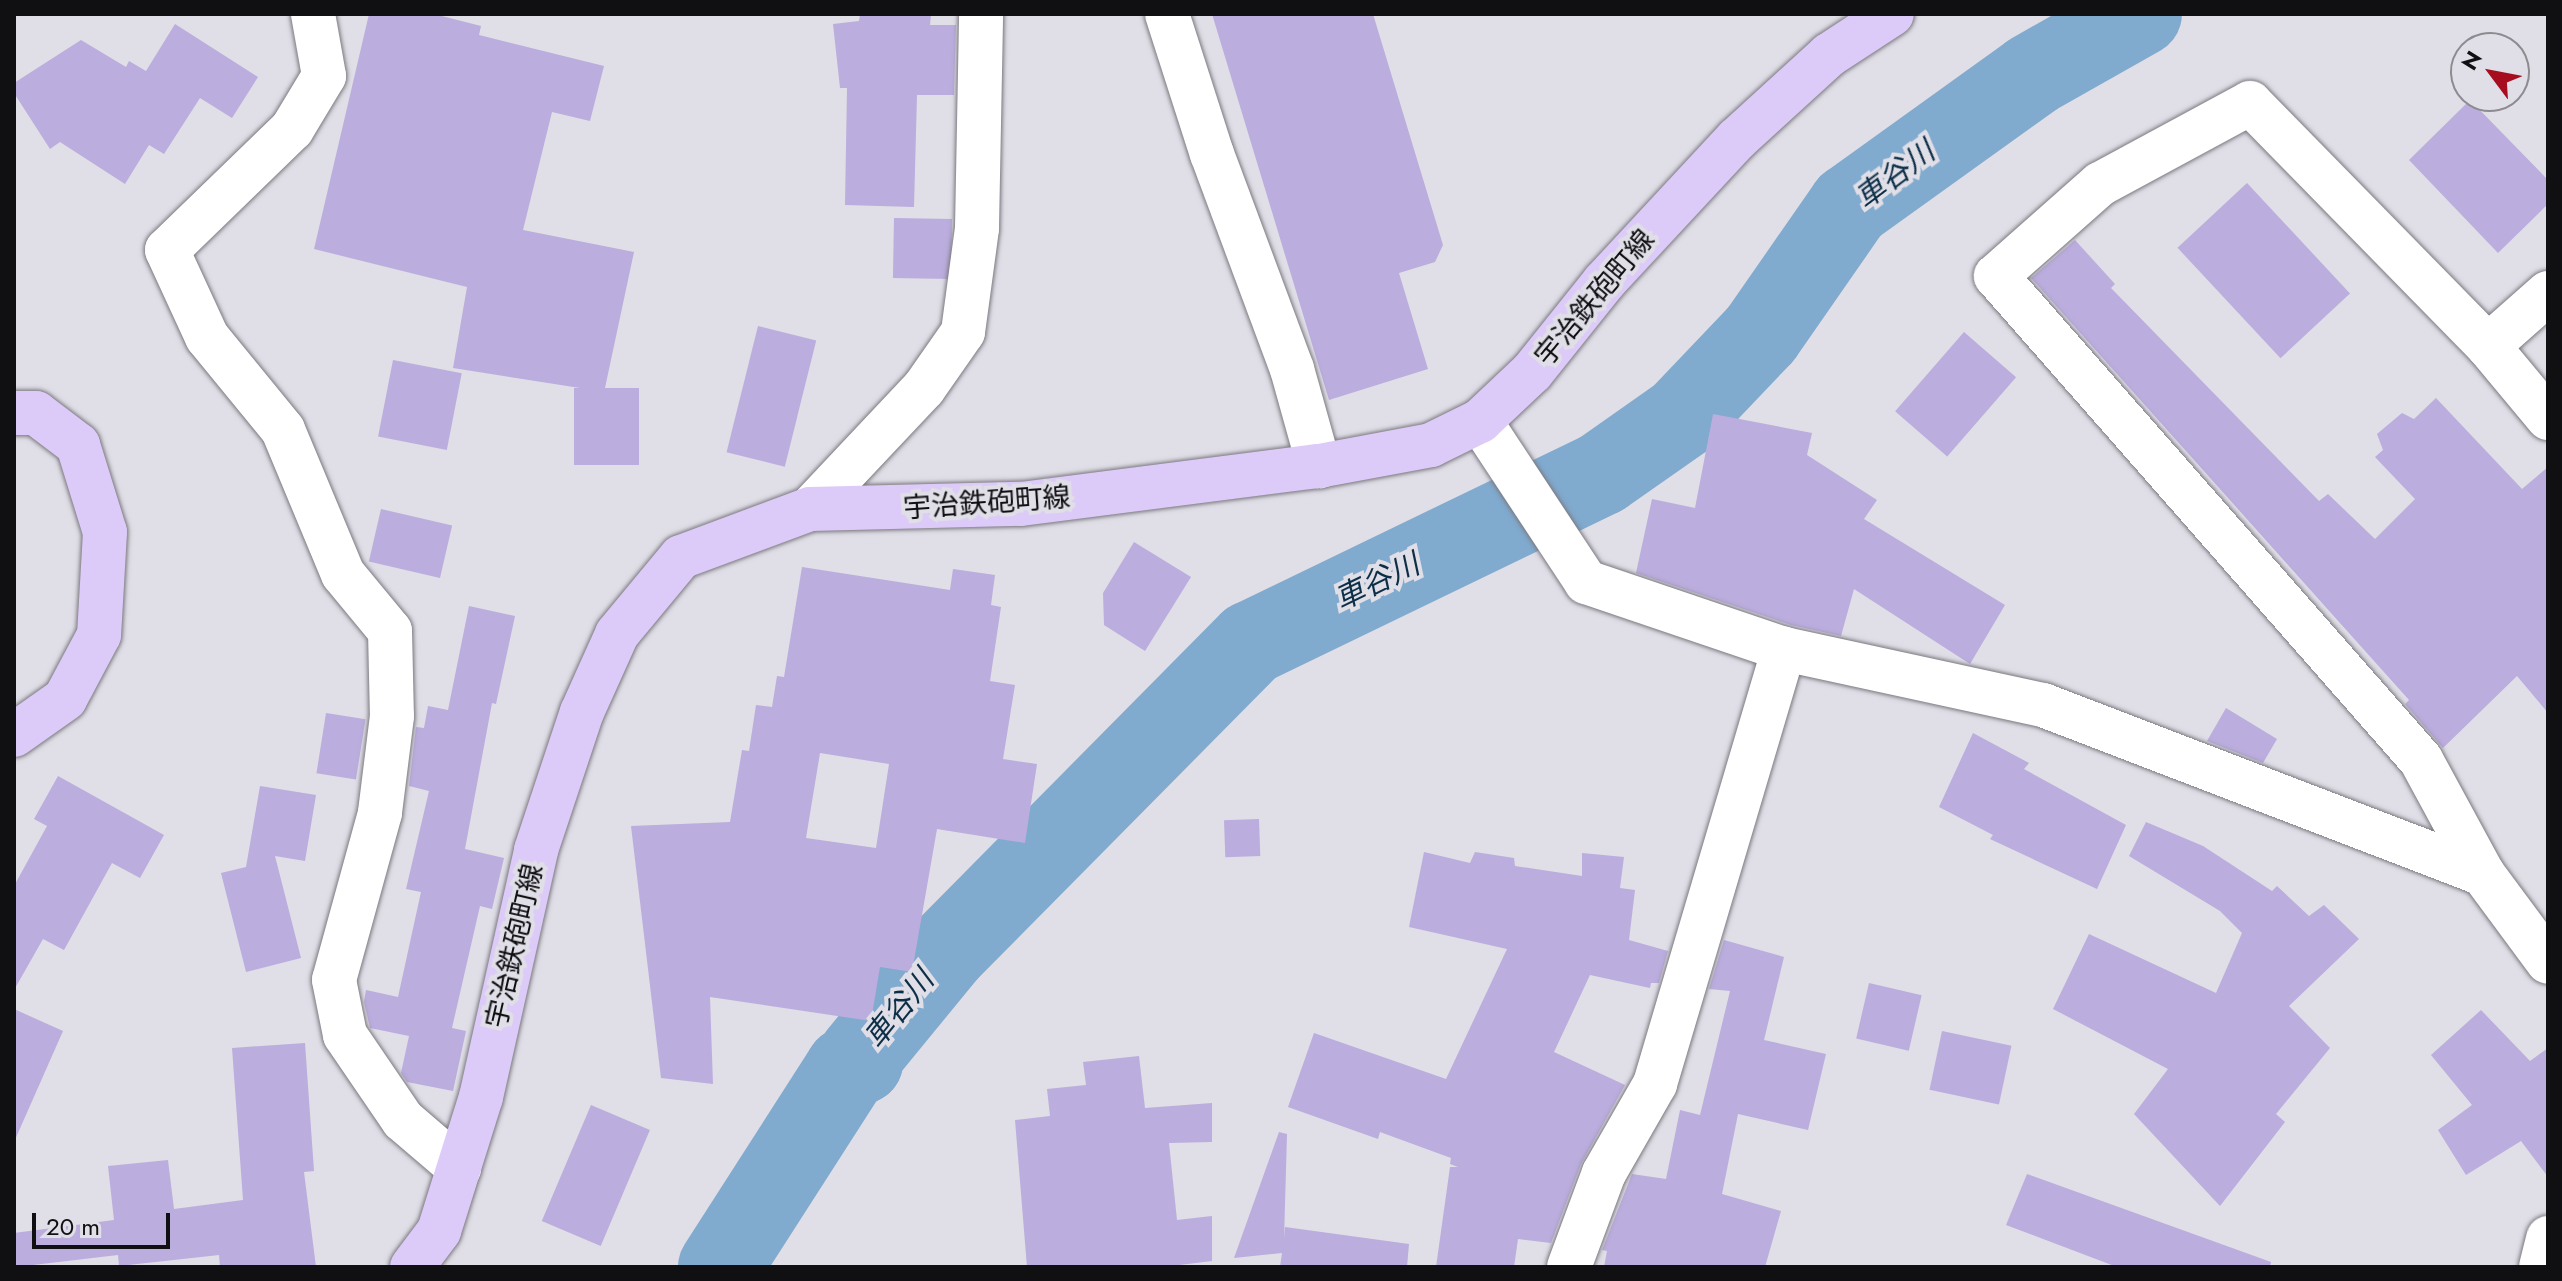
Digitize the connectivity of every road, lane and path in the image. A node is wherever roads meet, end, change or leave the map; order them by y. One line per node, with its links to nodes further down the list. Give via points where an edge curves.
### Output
1 (313, 14): 16 (street, via 324,76 292,129 167,250 207,337 283,430 343,574 390,631 392,716 380,813 334,980 345,1035 403,1120)
2 (981, 14): 11 (street, via 977,228 963,332 924,388)
3 (1167, 14): 10 (street, via 1212,154 1292,369)
4 (1892, 14): 9 (main road, 宇治鉄砲町線, via 1829,55 1737,139 1604,282 1532,372)
5 (2548, 293): 6 (street)
6 (2488, 346): 8 (street); 14 (street, via 2250,103 2100,184 1996,276 2421,760)
7 (14, 413): 13 (main road, via 36,413 78,445 105,532 99,635 65,699)
8 (2548, 418)
9 (1492, 437): 10 (main road, 宇治鉄砲町線); 12 (street, via 1586,582)
10 (1319, 466): 11 (main road, 宇治鉄砲町線, via 1021,504)
11 (810, 509): 16 (main road, 宇治鉄砲町線, via 681,557 617,634 582,712 536,850 481,1097)
12 (1784, 649): 14 (street, via 2043,705); 19 (street, via 1655,1084 1604,1173)
13 (14, 735)
14 (2483, 874): 15 (street)
15 (2548, 962)
16 (459, 1168): 18 (main road, 宇治鉄砲町線, via 439,1231)
17 (2548, 1238): 20 (street)
18 (412, 1267)
19 (1569, 1267)
20 (2541, 1267)

